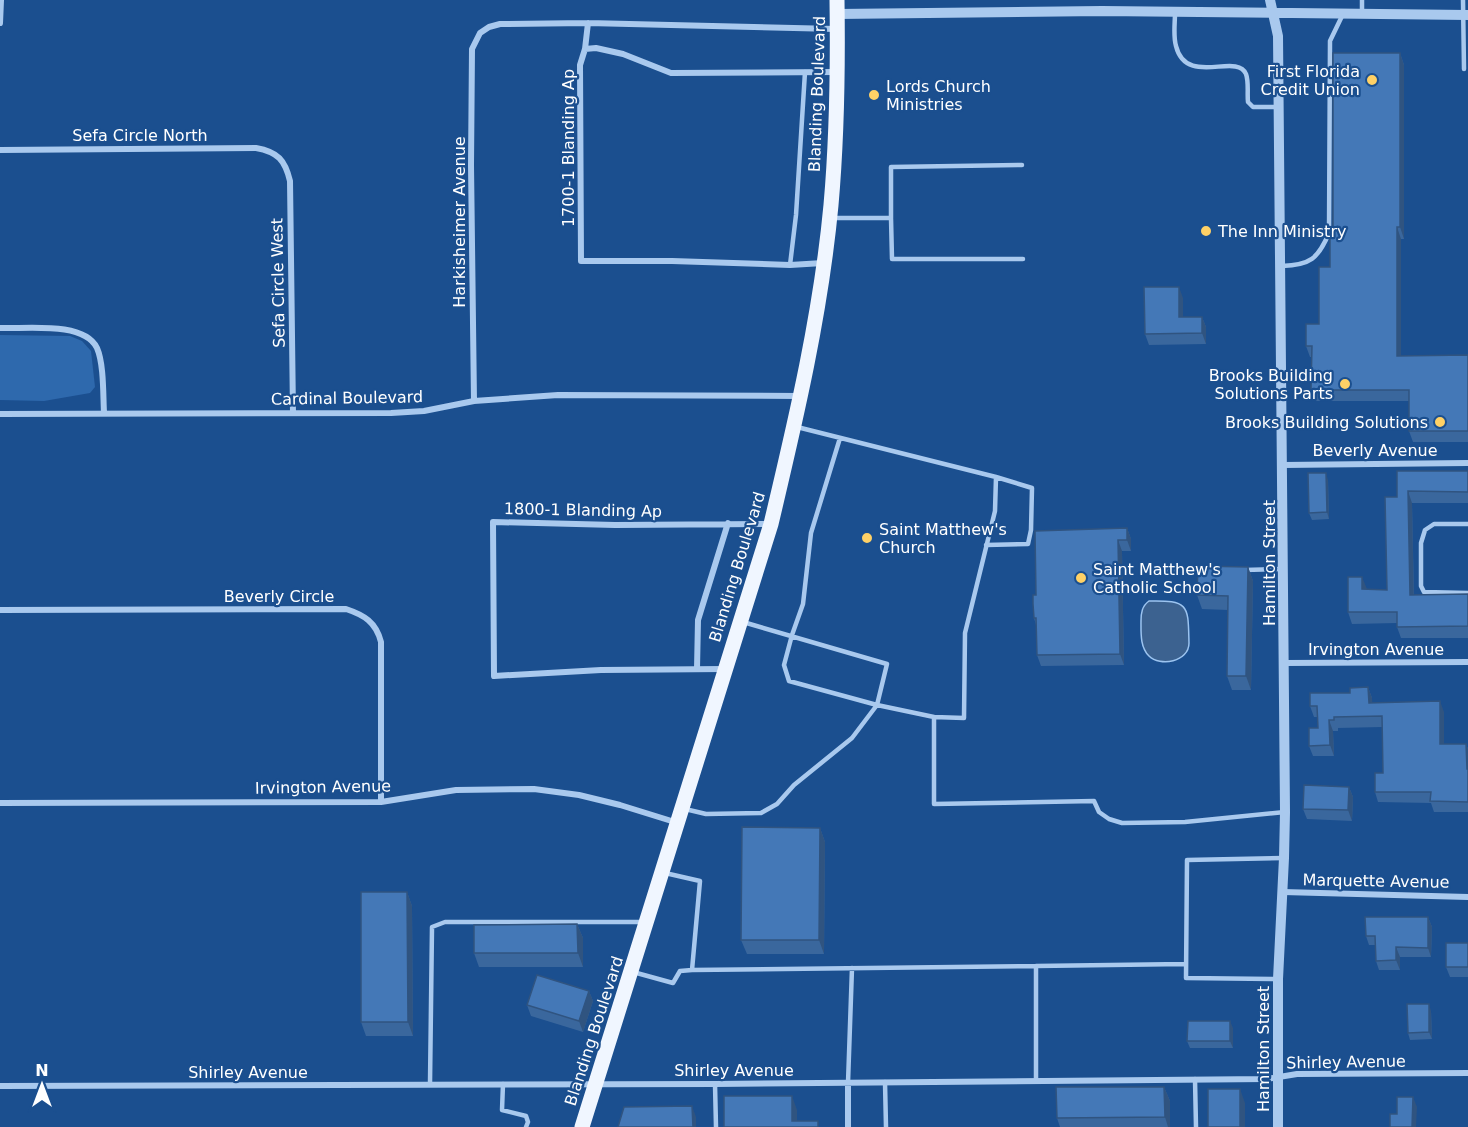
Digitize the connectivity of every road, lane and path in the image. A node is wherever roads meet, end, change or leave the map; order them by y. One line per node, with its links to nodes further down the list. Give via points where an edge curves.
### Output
1 (1, 0): 12 (street)
2 (1270, 0): 8 (street, Hamilton Street)
3 (1362, 0): 10 (lane)
4 (1463, 0): 11 (lane)
5 (1103, 5): 6 (street); 7 (street)
6 (1175, 13): 8 (street); 20 (lane, via 1175,45 1181,58 1199,67 1231,66 1243,70 1250,105)
7 (837, 14): 13 (street); 19 (main road, Blanding Boulevard)
8 (1273, 14): 9 (street); 20 (street, Hamilton Street, via 1278,36)
9 (1343, 14): 10 (street); 15 (lane, via 1330,41)
10 (1362, 14): 11 (street)
11 (1466, 15): 17 (lane)
12 (0, 23)
13 (588, 23): 14 (street); 32 (street, Harkisheimer Avenue, via 500,24 480,33 472,49)
14 (585, 49): 18 (street, 1700-1 Blanding Ap, via 623,54 671,73); 28 (street, 1700-1 Blanding Ap, via 580,65 581,261)
15 (1329, 60): 16 (lane); 29 (lane, via 1329,233 1309,262)
16 (1337, 60)
17 (1464, 69)
18 (805, 72): 19 (street, 1700-1 Blanding Ap); 28 (lane)
19 (836, 72): 24 (main road, Blanding Boulevard)
20 (1279, 108): 29 (street, Hamilton Street)
21 (0, 150): 22 (street, Sefa Circle North, via 256,148)
22 (278, 156): 34 (street, Sefa Circle West, via 287,167 290,181)
23 (1022, 165): 25 (lane, via 891,167)
24 (830, 218): 25 (lane); 27 (main road, Blanding Boulevard)
25 (891, 218): 26 (lane, via 892,259)
26 (1023, 259)
27 (823, 263): 28 (street, 1700-1 Blanding Ap); 31 (main road, Blanding Boulevard)
28 (790, 265)
29 (1282, 266): 39 (street, Hamilton Street)
30 (0, 328): 33 (street, via 66,329 90,338 100,360)
31 (801, 396): 32 (street, Cardinal Boulevard, via 558,395); 36 (main road, Blanding Boulevard)
32 (474, 402): 34 (street, Cardinal Boulevard, via 402,413)
33 (104, 413): 34 (street, Cardinal Boulevard); 35 (street, Cardinal Boulevard)
34 (293, 413)
35 (0, 414)
36 (794, 427): 37 (lane); 42 (main road, Blanding Boulevard)
37 (840, 438): 40 (lane); 52 (lane, via 811,533 803,604)
38 (1468, 463): 39 (street, Beverly Avenue)
39 (1283, 465): 45 (street, Hamilton Street)
40 (996, 477): 44 (lane); 44 (lane, via 1032,488 1031,530 1028,544)
41 (728, 523): 42 (street, 1800-1 Blanding Ap); 55 (street, via 698,620); 55 (street, 1800-1 Blanding Ap, via 493,522 494,676)
42 (771, 524): 51 (main road, Blanding Boulevard)
43 (1468, 524): 49 (lane, via 1434,524 1425,530 1421,543 1424,592)
44 (986, 545): 58 (lane, via 965,633 964,718)
45 (1284, 569): 47 (lane); 54 (street, Hamilton Street)
46 (1210, 570): 48 (lane)
47 (1232, 570)
48 (1143, 572)
49 (1468, 593)
50 (0, 610): 59 (street, Beverly Circle, via 346,609 359,613 378,630 381,642)
51 (741, 621): 52 (lane); 56 (main road, Blanding Boulevard)
52 (792, 635): 57 (lane, via 784,664 789,681); 57 (lane, via 887,664)
53 (1468, 662): 54 (street, Irvington Avenue)
54 (1284, 663): 61 (street, Hamilton Street)
55 (697, 669): 56 (street, 1800-1 Blanding Ap)
56 (726, 669): 62 (main road, Blanding Boulevard)
57 (877, 705): 58 (lane); 62 (lane, via 852,738 777,804 760,813)
58 (933, 717): 61 (lane, via 934,804 1094,801 1099,812 1122,823 1185,822)
59 (381, 802): 60 (street, Irvington Avenue); 62 (street, Irvington Avenue, via 456,790 534,789)
60 (0, 803)
61 (1285, 812): 63 (street, Hamilton Street)
62 (680, 816): 64 (main road, Blanding Boulevard)
63 (1284, 858): 65 (street, Hamilton Street); 68 (lane, via 1187,860)
64 (662, 872): 67 (main road, Blanding Boulevard); 71 (lane, via 700,881)
65 (1283, 892): 66 (street, Marquette Avenue); 73 (street, Hamilton Street)
66 (1468, 897)
67 (647, 922): 72 (main road, Blanding Boulevard); 80 (lane, via 445,922 432,927)
68 (1185, 964): 69 (lane); 73 (lane, via 1186,978)
69 (1036, 966): 70 (lane); 77 (lane)
70 (852, 968): 71 (lane); 79 (lane)
71 (692, 970): 72 (lane, via 680,971 673,983)
72 (631, 972): 83 (main road, Blanding Boulevard)
73 (1278, 979): 75 (street, Hamilton Street)
74 (1468, 1074): 75 (street, Shirley Avenue)
75 (1278, 1077): 76 (street, Shirley Avenue); 91 (street, Hamilton Street)
76 (1195, 1079): 77 (street, Shirley Avenue); 90 (lane)
77 (1036, 1080): 78 (street, Shirley Avenue)
78 (885, 1082): 79 (street, Shirley Avenue); 89 (lane)
79 (848, 1083): 82 (street, Shirley Avenue); 88 (street)
80 (430, 1084): 81 (street, Shirley Avenue); 84 (street, Shirley Avenue)
81 (503, 1084): 83 (street, Shirley Avenue); 85 (lane, via 502,1110 526,1116)
82 (715, 1084): 83 (street, Shirley Avenue); 87 (lane)
83 (595, 1085): 86 (main road, Blanding Boulevard)
84 (0, 1086)
85 (526, 1127)
86 (582, 1127)
87 (716, 1127)
88 (848, 1127)
89 (886, 1127)
90 (1196, 1127)
91 (1278, 1127)

